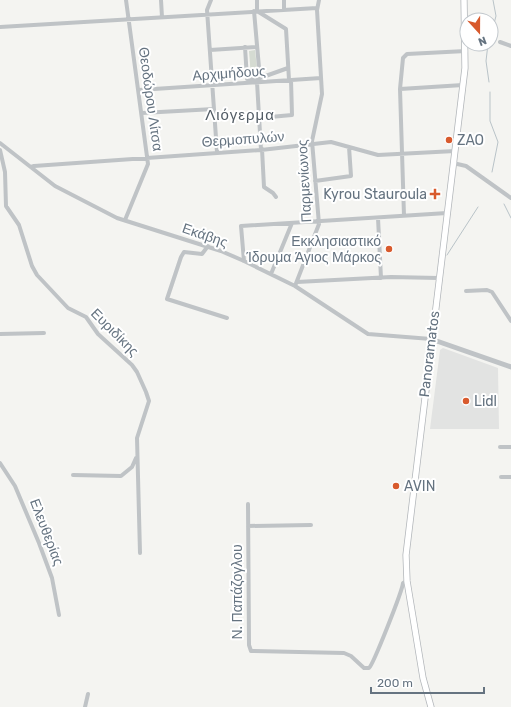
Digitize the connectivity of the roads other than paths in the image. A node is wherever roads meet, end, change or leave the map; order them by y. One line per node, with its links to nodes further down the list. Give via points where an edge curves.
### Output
1 (126, 0): 14 (street, Θεοδώρου Λίτσα)
2 (161, 0): 13 (street)
3 (211, 0): 12 (street)
4 (257, 0): 10 (street)
5 (284, 0): 9 (street)
6 (319, 0): 8 (street, Παρμενίωνος)
7 (464, 0): 11 (main road, Panoramatos)
8 (317, 8): 9 (street); 24 (street, Παρμενίωνος)
9 (284, 10): 10 (street)
10 (256, 11): 12 (street); 18 (street); 23 (street, via 286,29)
11 (464, 12)
12 (207, 14): 13 (street); 20 (street)
13 (162, 17): 14 (street)
14 (129, 19): 15 (street); 30 (street, Θεοδώρου Λίτσα)
15 (0, 27)
16 (500, 42): 17 (street)
17 (511, 46)
18 (257, 47): 19 (street); 26 (street)
19 (245, 48): 20 (street); 26 (street, via 247,79)
20 (210, 50): 27 (street)
21 (459, 51): 29 (street, via 404,56)
22 (466, 52): 28 (main road, Panoramatos)
23 (288, 68): 25 (street); 26 (street)
24 (321, 78): 25 (street, Αρχιμήδους); 35 (street, Παρμενίωνος, via 322,98)
25 (290, 80): 26 (street, Αρχιμήδους); 33 (street, via 292,115)
26 (259, 81): 27 (street, Αρχιμήδους); 33 (street)
27 (212, 85): 30 (street, Αρχιμήδους); 31 (street)
28 (463, 85): 29 (street); 39 (main road, Panoramatos)
29 (400, 89): 41 (street)
30 (138, 90): 32 (street, Θεοδώρου Λίτσα)
31 (214, 109): 32 (street); 40 (street)
32 (142, 114): 42 (street, Θεοδώρου Λίτσα)
33 (259, 118): 37 (street)
34 (0, 143): 44 (street, Εκάβης)
35 (312, 144): 36 (street, Θερμοπυλών, via 332,142); 37 (street, Θερμοπυλών); 45 (street, Παρμενίωνος)
36 (349, 147): 41 (street, Θερμοπυλών, via 378,155); 45 (street, via 351,176)
37 (262, 149): 40 (street, Θερμοπυλών); 46 (street, via 264,187)
38 (0, 150): 70 (street, Ευριδίκης, via 5,172 6,206 20,225 35,270 68,308 86,317 98,334 138,372 149,401 137,438)
39 (455, 151): 41 (street, Θερμοπυλών); 43 (main road, Panoramatos)
40 (217, 152): 42 (street, Θερμοπυλών)
41 (402, 154): 49 (street)
42 (148, 157): 44 (street, Θερμοπυλών); 51 (street, Θεοδώρου Λίτσα, via 148,165)
43 (453, 163): 47 (street, via 466,166); 48 (main road, Panoramatos)
44 (31, 167): 51 (street, Εκάβης, via 55,186)
45 (315, 181): 52 (street, Παρμενίωνος)
46 (276, 197)
47 (511, 198)
48 (447, 213): 49 (street); 58 (main road, Panoramatos)
49 (404, 216): 50 (street)
50 (378, 218): 52 (street); 57 (street)
51 (125, 220): 54 (street, Εκάβης)
52 (319, 222): 53 (street); 59 (street, Παρμενίωνος)
53 (292, 223): 55 (street, via 241,226); 56 (street)
54 (208, 246): 55 (street, Εκάβης); 62 (street, via 202,254 184,252 168,299)
55 (244, 261): 56 (street, Εκάβης)
56 (271, 274): 60 (street, Εκάβης)
57 (381, 278): 58 (street); 59 (street)
58 (438, 278): 66 (main road, Panoramatos)
59 (297, 282): 60 (street, Παρμενίωνος)
60 (295, 286): 66 (street, Εκάβης, via 368,334)
61 (466, 291): 63 (street, via 491,291)
62 (227, 318)
63 (511, 321)
64 (44, 333): 65 (street)
65 (0, 334)
66 (431, 339): 67 (street); 79 (main road, Panoramatos, via 407,540)
67 (511, 367)
68 (500, 447): 69 (street)
69 (511, 447)
70 (137, 456): 72 (street, via 132,467 122,476); 78 (street, Ευριδίκης)
71 (0, 463): 80 (street, Ελευθερίας, via 15,486 39,542 52,578)
72 (73, 475)
73 (501, 477): 74 (street)
74 (511, 477)
75 (248, 504): 77 (street, Ν. Παπάζογλου)
76 (311, 525): 77 (street)
77 (248, 526): 79 (street, Ν. Παπάζογλου, via 250,651 344,653 364,668 369,668 373,664 398,601 403,582)
78 (140, 553)
79 (407, 581): 83 (main road, Panoramatos, via 422,678)
80 (59, 615)
81 (88, 694): 82 (street)
82 (84, 707)
83 (431, 707)

